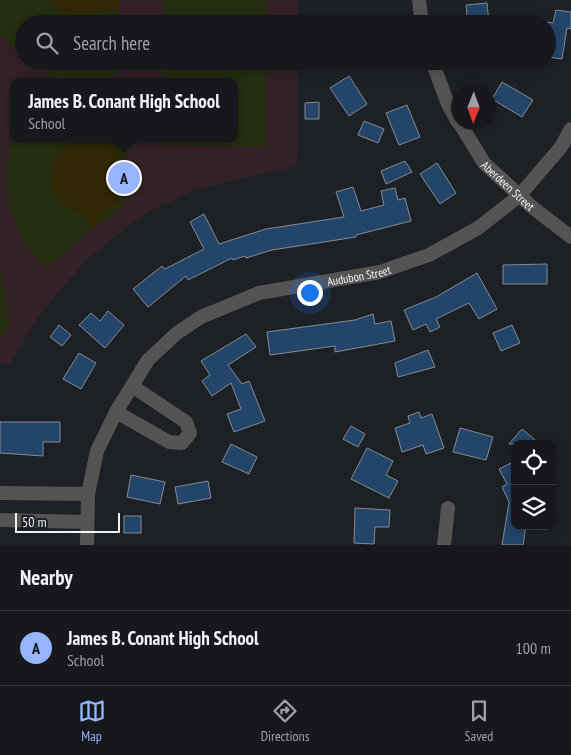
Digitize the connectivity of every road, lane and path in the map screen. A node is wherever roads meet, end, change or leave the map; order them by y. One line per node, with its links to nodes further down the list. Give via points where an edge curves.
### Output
1 (419, 0): 2 (street)
2 (421, 15)
3 (435, 70): 4 (street, Aberdeen Street)
4 (451, 109)
5 (571, 129): 7 (street, Audubon Street, via 561,147)
6 (464, 130): 7 (street, Aberdeen Street, via 484,163)
7 (519, 196): 8 (street, Aberdeen Street); 9 (street, Audubon Street, via 478,228 429,255 380,272 259,293 201,316 148,360)
8 (571, 237)
9 (132, 386): 10 (street, Audubon Street); 10 (street, via 186,422 190,433 182,443 169,442)
10 (116, 412): 12 (street, Audubon Street, via 97,451)
11 (0, 493): 12 (street)
12 (88, 494): 15 (street, Audubon Street)
13 (448, 508): 17 (street)
14 (0, 520): 15 (street)
15 (87, 522): 16 (street, Audubon Street)
16 (87, 545)
17 (444, 545)

